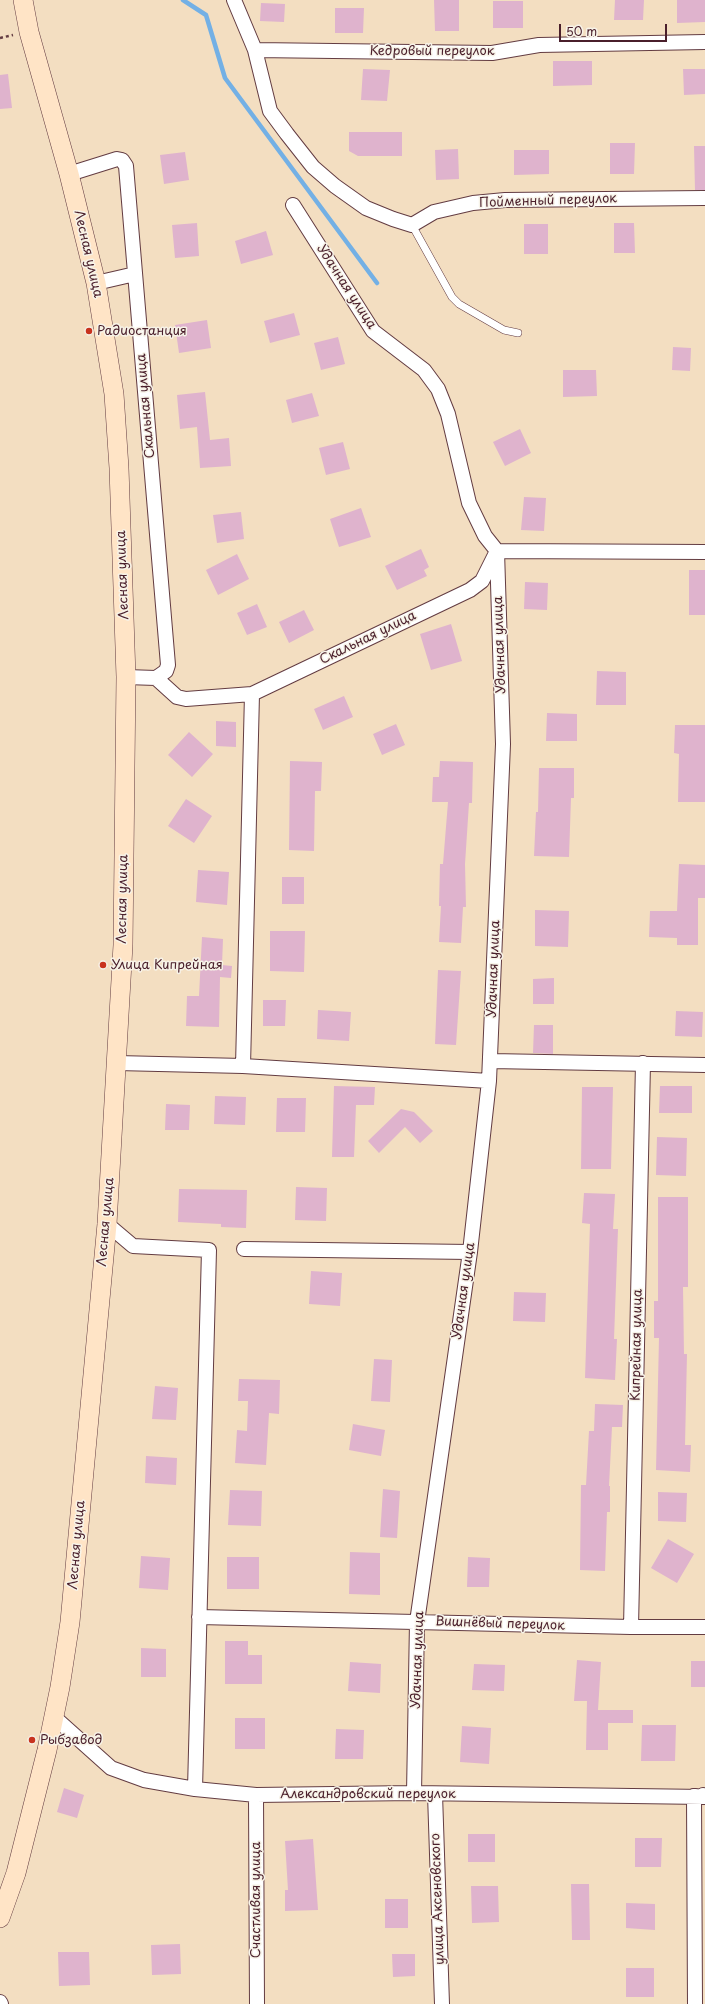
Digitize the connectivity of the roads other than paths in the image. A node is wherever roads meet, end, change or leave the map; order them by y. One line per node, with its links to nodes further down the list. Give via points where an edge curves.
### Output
1 (23, 0): 5 (main road, Лесная улица, via 29,32)
2 (234, 0): 4 (street)
3 (705, 42): 4 (street, Кедровый переулок, via 539,45 492,53)
4 (255, 50): 8 (street, via 270,111 314,167 366,208)
5 (69, 174): 9 (street, Скальная улица, via 117,159 122,160 126,166); 10 (main road, Лесная улица)
6 (704, 198): 8 (street, Пойменный переулок, via 505,200 473,203 434,212)
7 (293, 205): 12 (street, Удачная улица, via 373,331 424,370 438,389 448,414 469,503 485,536)
8 (412, 225): 11 (lane, via 455,300 504,330)
9 (135, 274): 10 (street); 15 (street, Скальная улица, via 168,665 166,671)
10 (96, 283): 14 (main road, Лесная улица, via 114,394)
11 (518, 333)
12 (497, 551): 13 (street); 16 (street, Скальная улица, via 482,581 470,590); 17 (street, Удачная улица, via 503,744)
13 (705, 552)
14 (126, 677): 15 (street); 18 (main road, Лесная улица, via 123,945)
15 (156, 678): 16 (street, Скальная улица, via 177,697 186,699)
16 (252, 694): 21 (street)
17 (491, 1061): 19 (street); 22 (street, Удачная улица)
18 (117, 1063): 21 (street); 23 (main road, Лесная улица)
19 (643, 1063): 20 (street); 28 (street, Кипрейная улица)
20 (705, 1065)
21 (243, 1066): 22 (street)
22 (490, 1081): 25 (street, Удачная улица)
23 (107, 1224): 26 (street, via 133,1246 209,1250); 30 (main road, Лесная улица, via 70,1622)
24 (244, 1249): 25 (street)
25 (470, 1252): 27 (street, Удачная улица)
26 (199, 1617): 27 (street, Вишнёвый переулок); 31 (street)
27 (417, 1622): 28 (street, Вишнёвый переулок); 32 (street, Удачная улица)
28 (631, 1627): 29 (street, Вишнёвый переулок)
29 (705, 1627)
30 (54, 1717): 31 (street, Александровский переулок, via 111,1768 144,1780); 36 (main road, Лесная улица, via 16,1873)
31 (195, 1788): 34 (street, Александровский переулок)
32 (414, 1793): 33 (street, Александровский переулок); 34 (street, Александровский переулок)
33 (435, 1794): 35 (street, Александровский переулок); 38 (street, улица Аксеновского)
34 (256, 1795): 37 (street, Счастливая улица)
35 (701, 1795): 39 (street)
36 (0, 1918)
37 (257, 2004)
38 (442, 2004)
39 (695, 2004)

